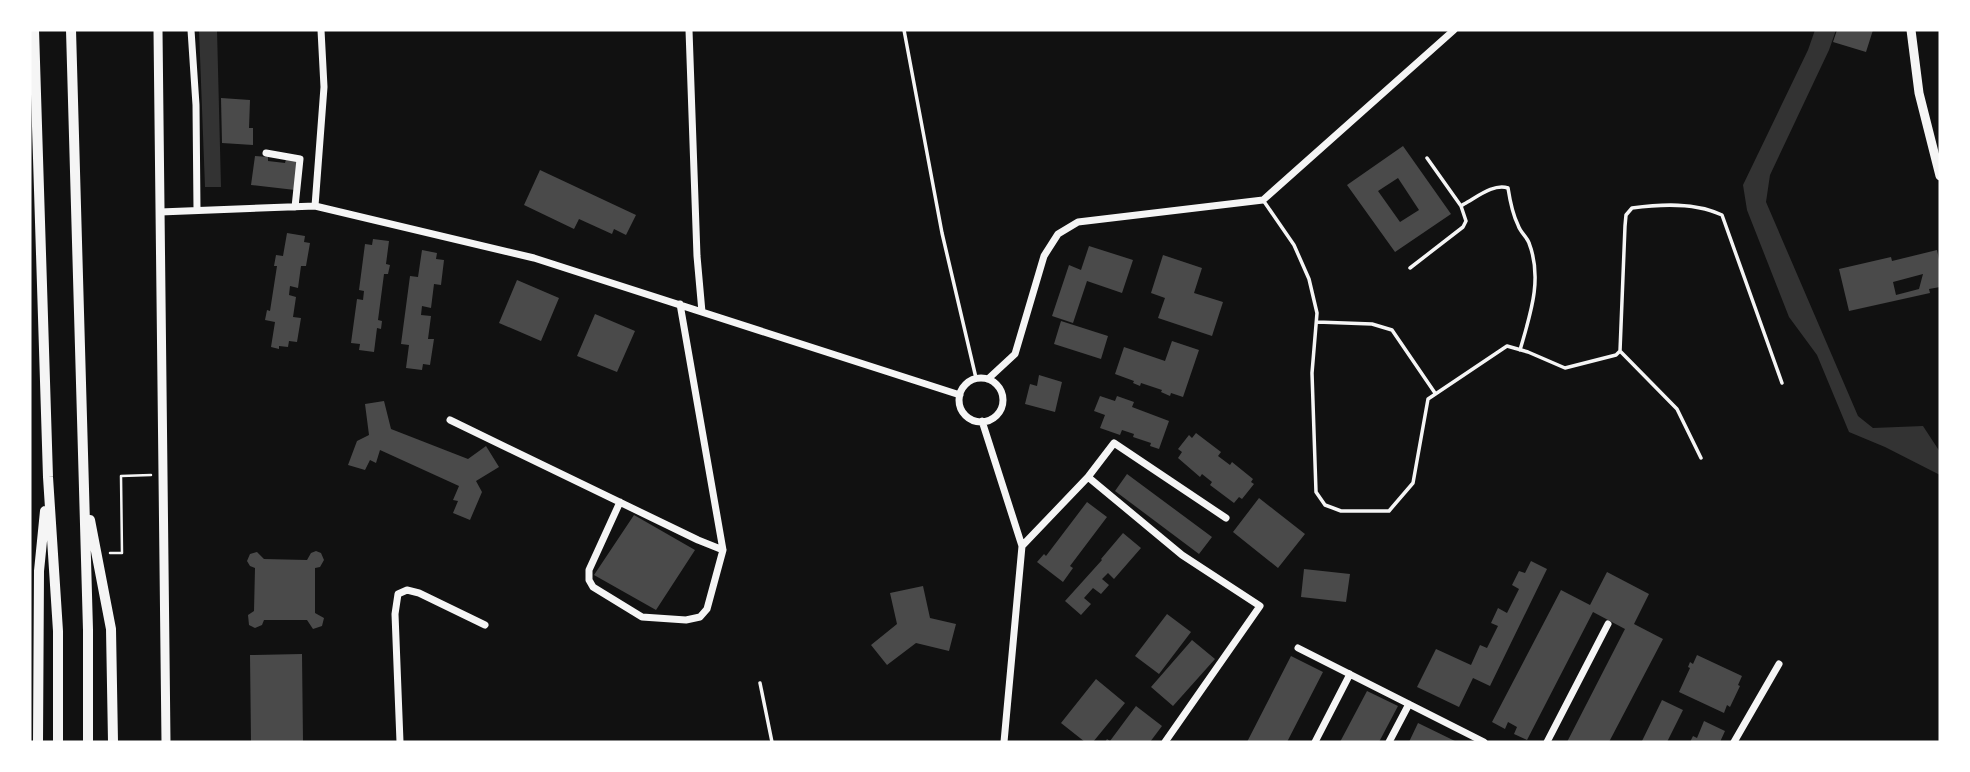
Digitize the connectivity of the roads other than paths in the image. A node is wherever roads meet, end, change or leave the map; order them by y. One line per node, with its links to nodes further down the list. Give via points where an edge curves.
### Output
1 (34, 30): 33 (highway)
2 (71, 30): 35 (highway)
3 (158, 30): 18 (street)
4 (191, 30): 17 (street)
5 (321, 30): 14 (street, via 324,87)
6 (689, 30): 21 (street)
7 (904, 30): 25 (lane, via 942,233)
8 (1454, 30): 13 (street)
9 (1911, 30): 12 (street, via 1919,93)
10 (266, 153): 16 (street, via 300,159)
11 (1427, 158): 15 (lane)
12 (1940, 176)
13 (1263, 200): 22 (lane, via 1294,245 1309,279); 26 (street, via 1078,222 1058,234 1044,256 1015,354)
14 (315, 206): 16 (street); 20 (street, via 534,258)
15 (1461, 206): 19 (lane, via 1466,221 1463,227); 23 (lane, via 1494,188 1508,188 1534,265 1535,296)
16 (295, 207): 17 (street)
17 (197, 210): 18 (street)
18 (160, 212): 53 (street)
19 (1410, 268)
20 (680, 304): 21 (street); 39 (street)
21 (702, 312): 29 (street)
22 (1317, 322): 28 (lane, via 1372,324 1392,330); 28 (lane, via 1312,373 1316,492 1325,505 1341,511 1389,512 1401,500 1413,483 1427,399)
23 (1520, 350): 24 (lane, via 1565,369); 28 (lane, via 1507,346)
24 (1620, 351): 27 (lane, via 1626,215 1632,208 1665,204 1712,210 1726,222); 32 (lane, via 1677,409)
25 (976, 378): 26 (street); 29 (street)
26 (988, 379): 31 (street, via 1001,390 1003,403 996,415)
27 (1782, 383)
28 (1435, 393)
29 (960, 394): 31 (street, via 964,414)
30 (450, 420): 36 (street)
31 (982, 421): 38 (street)
32 (1701, 458)
33 (48, 477): 40 (highway); 50 (highway, via 58,631)
34 (1088, 477): 37 (street, via 1114,443); 38 (street); 57 (street, via 1182,555 1260,606)
35 (84, 487): 51 (highway); 52 (highway, via 111,629)
36 (620, 502): 39 (street); 39 (street, via 589,570 589,580 642,617 700,617 707,609)
37 (1226, 518)
38 (1022, 546): 56 (street)
39 (723, 550)
40 (34, 571): 49 (highway)
41 (1608, 624): 61 (street)
42 (485, 625): 54 (street, via 419,593 407,590 398,594)
43 (1298, 648): 45 (street)
44 (1779, 664): 62 (street)
45 (1350, 674): 47 (street); 58 (street)
46 (760, 683): 55 (lane)
47 (1409, 704): 48 (street); 59 (street)
48 (1474, 740): 60 (street)
49 (38, 742)
50 (58, 742)
51 (88, 742)
52 (114, 742)
53 (166, 742)
54 (400, 742)
55 (772, 742)
56 (1004, 742)
57 (1165, 742)
58 (1315, 742)
59 (1390, 742)
60 (1484, 742)
61 (1547, 742)
62 (1734, 742)

